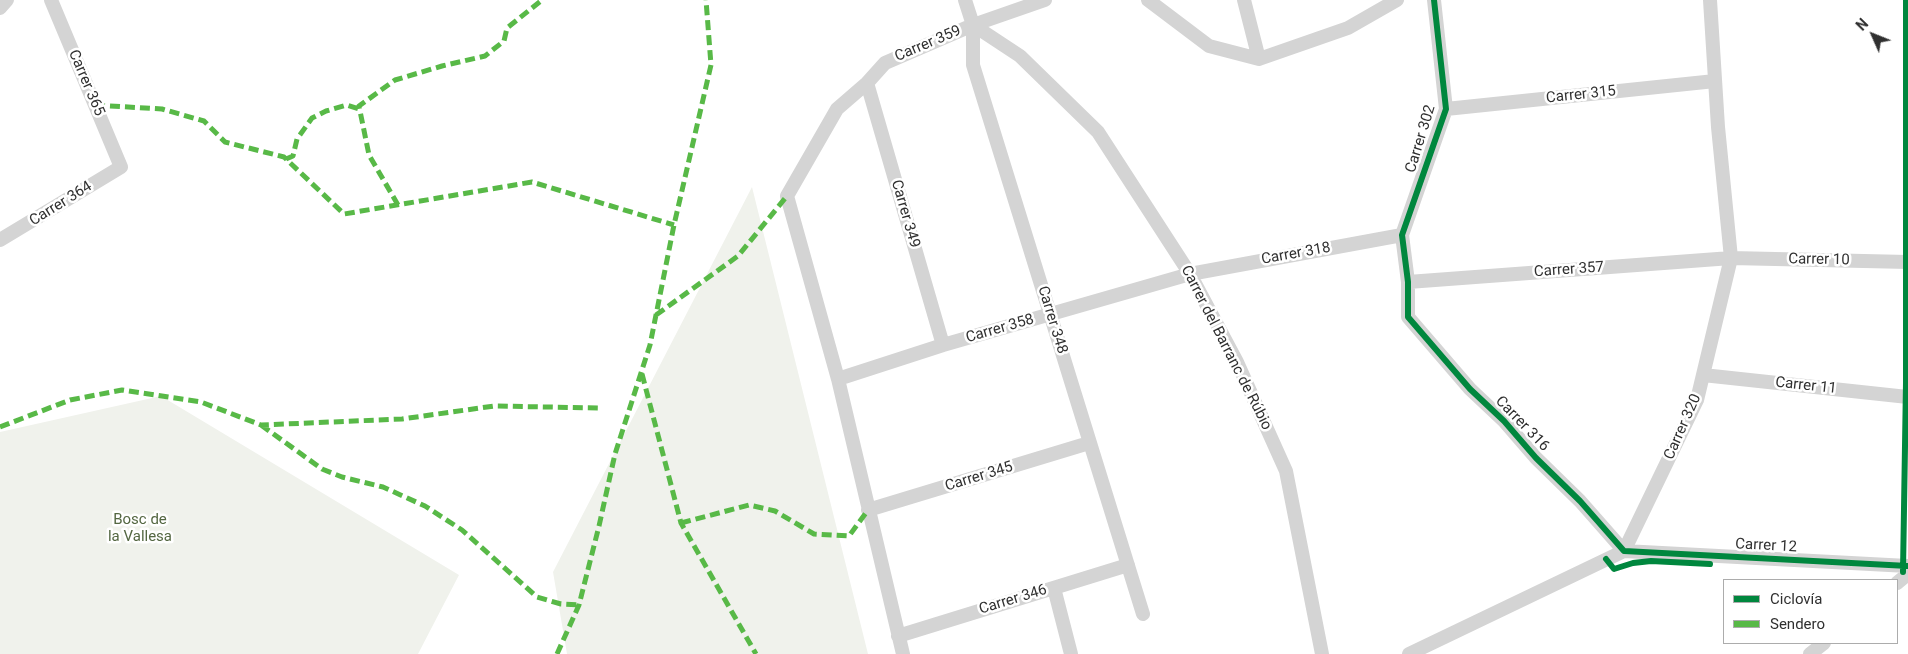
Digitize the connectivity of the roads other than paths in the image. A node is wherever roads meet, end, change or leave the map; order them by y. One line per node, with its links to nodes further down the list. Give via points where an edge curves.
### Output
1 (7, 0): 10 (street)
2 (51, 0): 16 (street, Carrer 365)
3 (965, 0): 11 (street)
4 (1045, 0): 11 (street, Carrer 359)
5 (1148, 0): 12 (street, via 1208,46)
6 (1244, 0): 12 (street)
7 (1397, 0): 12 (street, via 1348,28)
8 (1434, 0): 15 (street, Carrer 302)
9 (1710, 0): 13 (street, Carrer 320)
10 (0, 8)
11 (973, 25): 14 (street, Carrer 359, via 884,63); 21 (street, Carrer del Barranc de Rúbio, via 1020,56 1098,132); 23 (street, Carrer 348, via 973,65)
12 (1259, 59)
13 (1715, 81): 15 (street, Carrer 315); 19 (street, Carrer 320)
14 (867, 83): 24 (street, Carrer 349); 26 (street, Carrer 359, via 837,109 787,196)
15 (1446, 109): 17 (street, Carrer 302)
16 (122, 167): 18 (street, Carrer 364)
17 (1402, 235): 21 (street, Carrer 318); 22 (street, Carrer 302)
18 (0, 240)
19 (1730, 258): 20 (street, Carrer 10); 22 (street, Carrer 357); 25 (street, Carrer 320)
20 (1908, 262)
21 (1190, 274): 23 (street, Carrer 358); 41 (street, Carrer del Barranc de Rúbio, via 1236,362 1286,471)
22 (1408, 282): 30 (street, Carrer 316, via 1408,317 1470,389 1504,421)
23 (1050, 315): 24 (street, Carrer 358); 28 (street, Carrer 348)
24 (943, 345): 26 (street, Carrer 358)
25 (1703, 375): 27 (street, Carrer 11); 30 (street, Carrer 320, via 1697,400)
26 (838, 379): 29 (street)
27 (1908, 397)
28 (1089, 443): 29 (street, Carrer 345); 31 (street, Carrer 348)
29 (868, 510): 37 (street)
30 (1624, 551): 32 (street, Carrer 12); 42 (street)
31 (1128, 565): 35 (street, Carrer 346); 36 (street, Carrer 348)
32 (1908, 566)
33 (1908, 574): 34 (street)
34 (1898, 582)
35 (1054, 588): 37 (street, Carrer 346); 40 (street)
36 (1143, 614)
37 (898, 636): 39 (street)
38 (1823, 644): 43 (street)
39 (903, 654)
40 (1071, 654)
41 (1322, 654)
42 (1410, 654)
43 (1810, 654)

